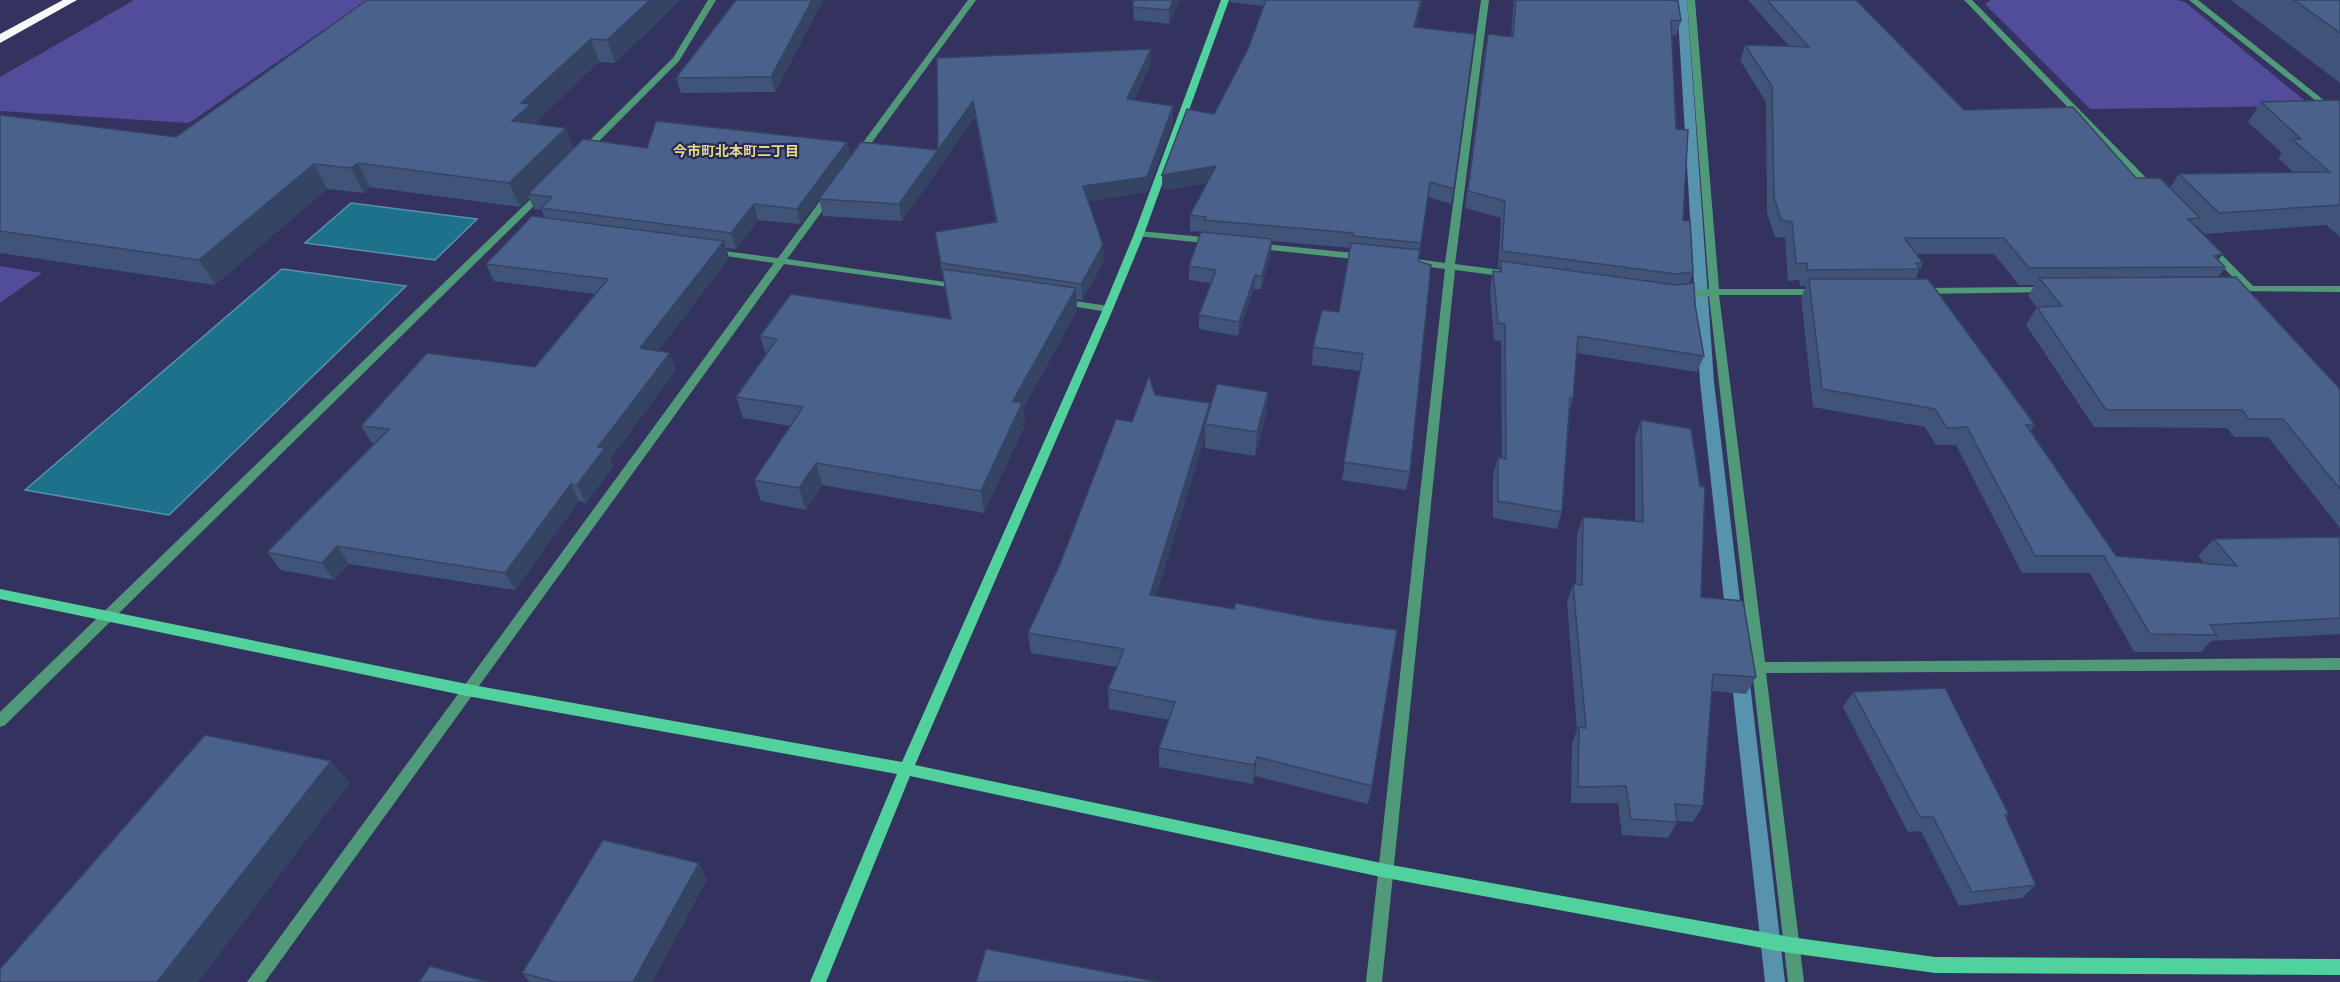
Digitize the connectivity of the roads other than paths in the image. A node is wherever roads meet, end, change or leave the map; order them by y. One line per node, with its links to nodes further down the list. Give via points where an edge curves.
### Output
1 (71, 0): 11 (highway)
2 (712, 0): 13 (street, via 676,59)
3 (972, 0): 14 (street)
4 (1225, 0): 20 (street)
5 (1485, 0): 28 (street)
6 (1691, 0): 10 (street)
7 (1968, 0): 17 (street)
8 (2193, 0): 12 (street)
9 (1680, 12): 10 (street)
10 (1691, 13): 37 (street)
11 (0, 39)
12 (2340, 117)
13 (577, 158)
14 (852, 164)
15 (552, 183): 18 (street)
16 (838, 183): 26 (street)
17 (2159, 196)
18 (511, 224): 19 (street); 42 (street)
19 (523, 226)
20 (1139, 234): 22 (street); 40 (street)
21 (2200, 238): 31 (street)
22 (1220, 242)
23 (1243, 244): 25 (street)
24 (699, 249): 26 (street)
25 (1369, 257)
26 (781, 260): 30 (street); 45 (street)
27 (1392, 260): 28 (street)
28 (1450, 266): 29 (street); 48 (street)
29 (1519, 275)
30 (968, 288)
31 (2250, 289): 33 (street); 34 (street)
32 (2060, 290): 36 (street)
33 (2215, 290)
34 (2339, 290)
35 (1833, 291): 37 (street)
36 (1905, 291)
37 (1714, 292): 38 (street); 44 (street)
38 (1670, 296)
39 (1050, 300): 40 (street)
40 (1108, 309): 47 (street)
41 (0, 594): 42 (street)
42 (107, 615): 45 (street); 46 (street)
43 (2340, 664): 44 (street)
44 (1758, 667): 49 (street)
45 (467, 690): 47 (street); 51 (street)
46 (0, 721)
47 (906, 769): 48 (street); 52 (street)
48 (1386, 871): 49 (street); 53 (street)
49 (1790, 945): 50 (street, via 1935,965); 54 (street)
50 (2340, 967)
51 (255, 982)
52 (818, 982)
53 (1374, 982)
54 (1796, 982)

